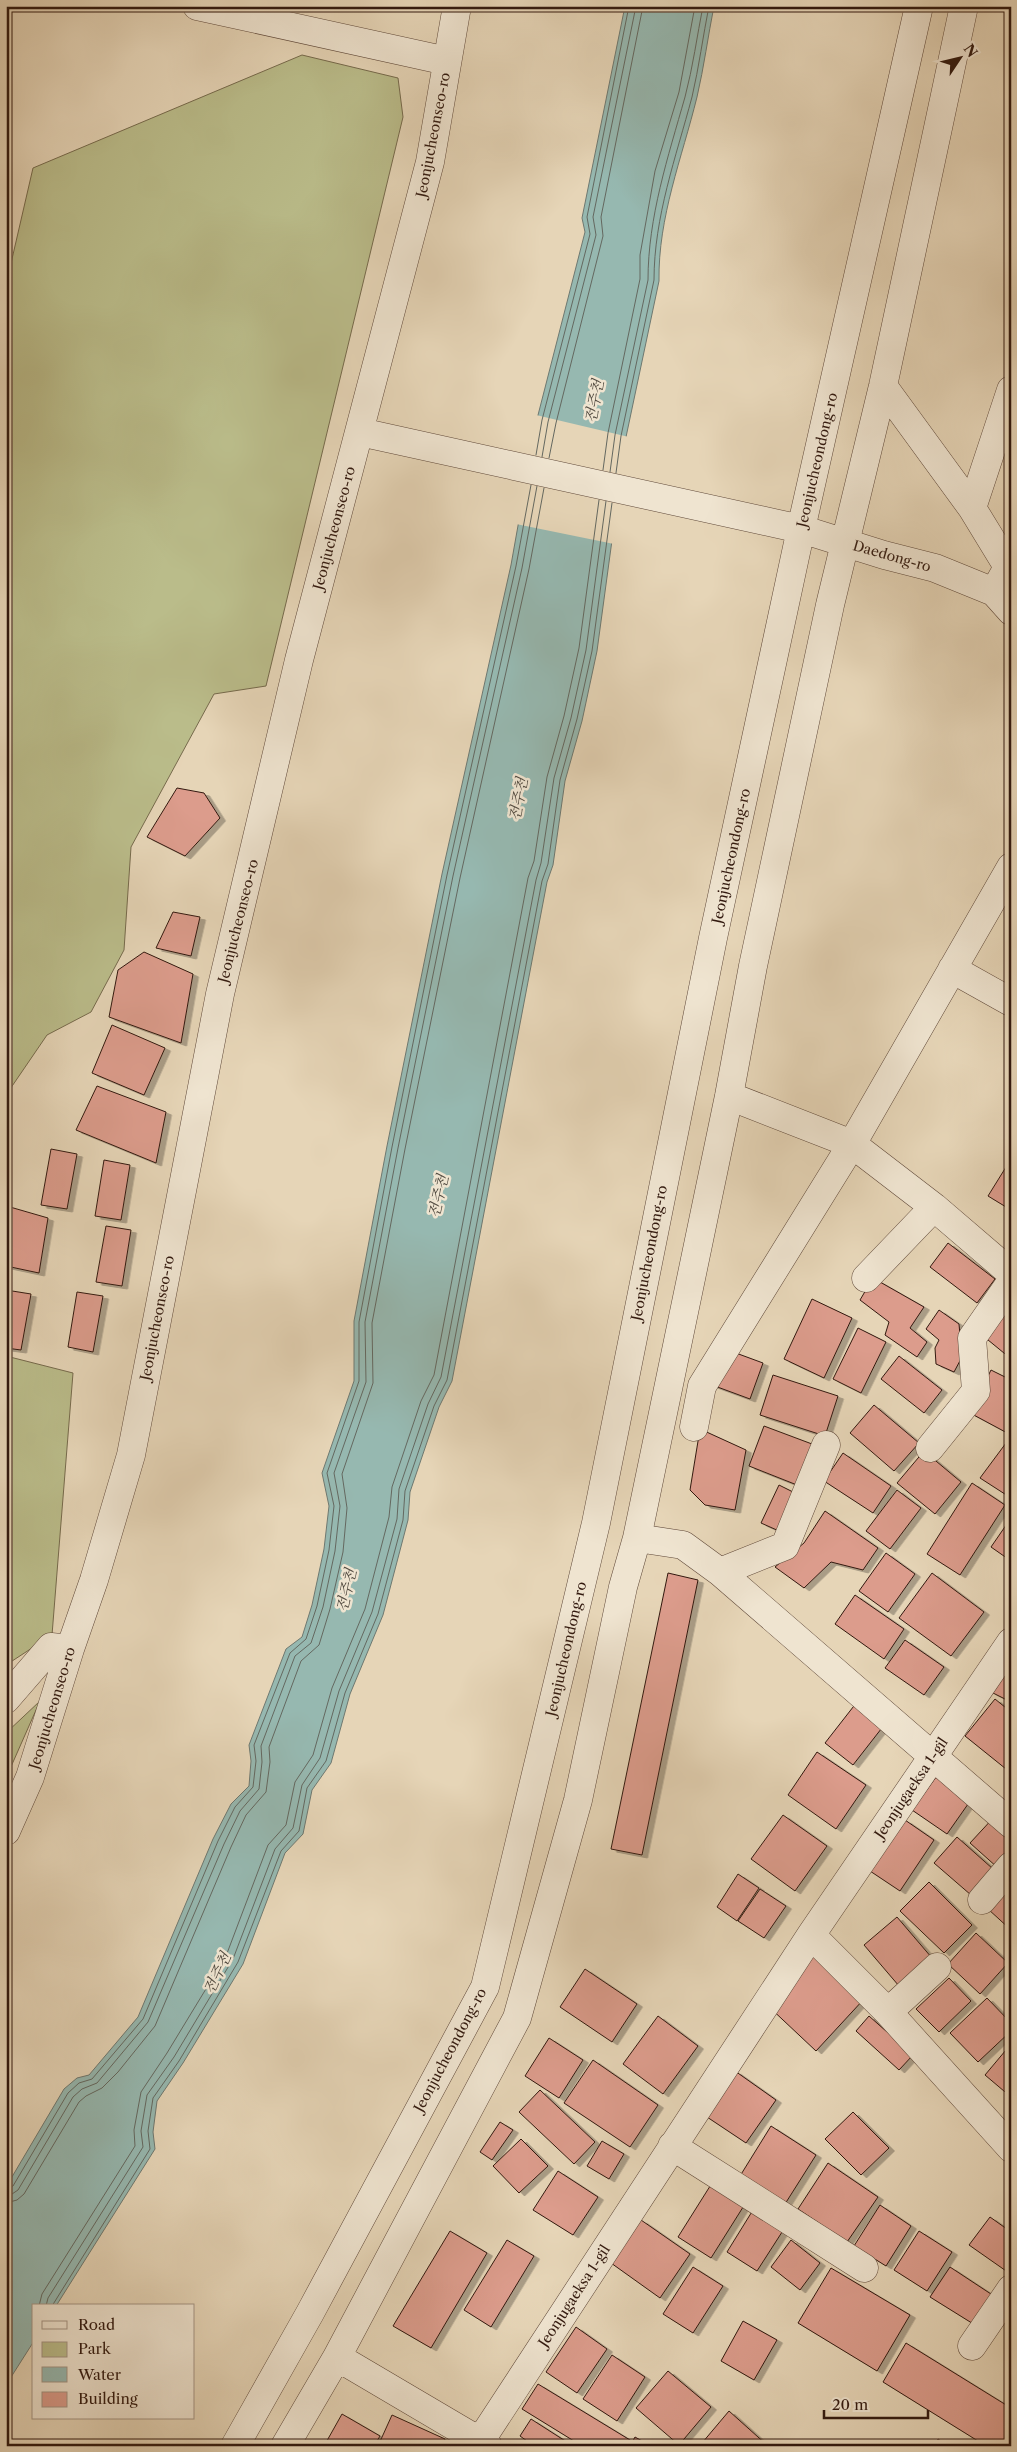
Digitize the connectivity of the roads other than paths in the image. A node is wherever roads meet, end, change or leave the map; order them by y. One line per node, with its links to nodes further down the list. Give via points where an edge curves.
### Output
1 (197, 6): 5 (street)
2 (457, 6): 5 (street, Jeonjucheonseo-ro)
3 (920, 6): 10 (street, Jeonjucheondong-ro)
4 (964, 6): 6 (street)
5 (448, 61): 8 (street, Jeonjucheonseo-ro, via 430,162)
6 (882, 386): 9 (street); 11 (street)
7 (1011, 390): 9 (street)
8 (360, 432): 10 (street, Daedong-ro); 28 (street, Jeonjucheonseo-ro, via 299,660 220,994 131,1455)
9 (972, 508): 12 (street, via 1008,567)
10 (801, 529): 11 (street, Daedong-ro); 45 (street, Jeonjucheondong-ro, via 687,1063 594,1531 485,1987 310,2313)
11 (845, 542): 12 (street, Daedong-ro, via 935,568); 16 (street)
12 (1003, 601)
13 (1011, 867): 14 (street)
14 (952, 969): 15 (street); 17 (street)
15 (1011, 1002)
16 (729, 1096): 17 (street); 25 (street)
17 (852, 1144): 18 (street); 22 (street, via 702,1386)
18 (934, 1207): 19 (street); 20 (street)
19 (1011, 1273)
20 (866, 1278)
21 (1011, 1282): 24 (street, via 972,1338 976,1391)
22 (694, 1427)
23 (826, 1445): 26 (street, via 785,1546)
24 (930, 1448)
25 (637, 1538): 26 (street, via 683,1546); 43 (street, via 578,1800 517,2018)
26 (720, 1572): 30 (street)
27 (1011, 1642): 30 (street, Jeonjugaeksa 1-gil)
28 (70, 1649): 29 (street, via 50,1648); 32 (street, Jeonjucheonseo-ro, via 30,1777)
29 (6, 1699)
30 (932, 1756): 31 (street); 35 (street, Jeonjugaeksa 1-gil)
31 (1011, 1824)
32 (6, 1831)
33 (1011, 1866): 34 (street)
34 (982, 1900)
35 (811, 1935): 37 (street); 38 (street, Jeonjugaeksa 1-gil)
36 (937, 1967): 37 (street)
37 (888, 2012): 39 (street)
38 (672, 2146): 40 (street); 44 (street, Jeonjugaeksa 1-gil)
39 (1011, 2148)
40 (864, 2268)
41 (1011, 2289): 42 (street)
42 (972, 2346)
43 (337, 2357): 44 (street); 46 (street)
44 (482, 2444)
45 (234, 2446)
46 (285, 2446)

